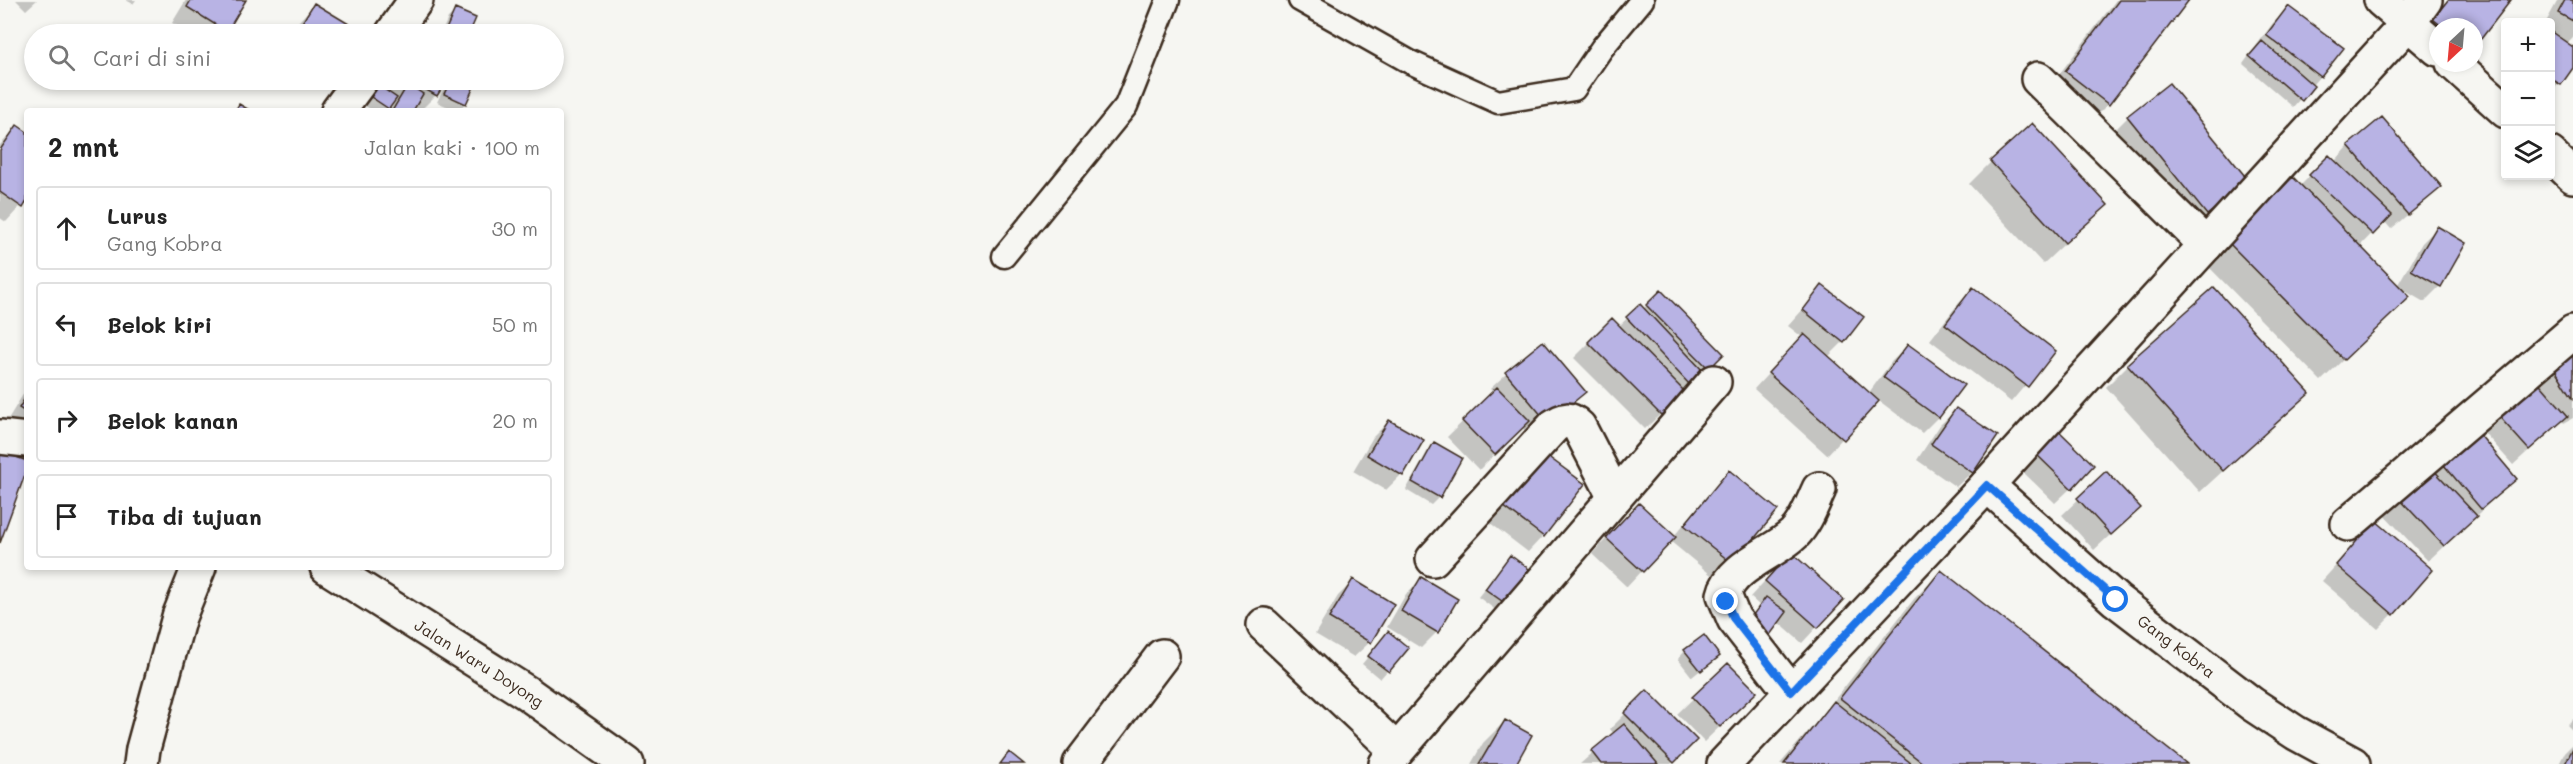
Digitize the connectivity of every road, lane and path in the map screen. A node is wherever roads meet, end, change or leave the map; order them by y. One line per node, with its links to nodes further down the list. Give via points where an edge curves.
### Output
1 (416, 0): 7 (street)
2 (1168, 0): 17 (lane, via 1126,106)
3 (1300, 0): 4 (lane, via 1410,62 1498,102 1574,89)
4 (1642, 0)
5 (2381, 0): 6 (street)
6 (2417, 11): 8 (street); 16 (street)
7 (399, 24)
8 (2429, 33)
9 (2464, 72): 12 (street)
10 (2038, 79): 16 (street)
11 (353, 90): 13 (street)
12 (2501, 107)
13 (340, 108)
14 (2555, 159): 15 (street)
15 (2573, 176)
16 (2206, 245): 22 (street)
17 (1004, 256)
18 (2573, 332): 25 (street)
19 (1714, 382): 24 (street)
20 (0, 437): 21 (street)
21 (24, 440)
22 (1987, 485): 31 (street); 37 (street, Gang Kobra, via 2116,600 2234,691 2296,733)
23 (1819, 489): 31 (street, via 1793,535 1730,581 1724,596 1734,619)
24 (1615, 497): 26 (street, via 1579,427 1571,419 1564,419); 32 (street)
25 (2348, 524)
26 (1433, 559)
27 (198, 570): 33 (street, via 179,616)
28 (332, 570): 34 (street, Jalan Waru Doyong, via 527,693)
29 (1264, 625): 32 (street)
30 (1162, 656): 35 (street)
31 (1791, 692): 36 (street)
32 (1391, 757)
33 (141, 764)
34 (627, 764)
35 (1080, 764)
36 (1724, 764)
37 (2353, 764)

